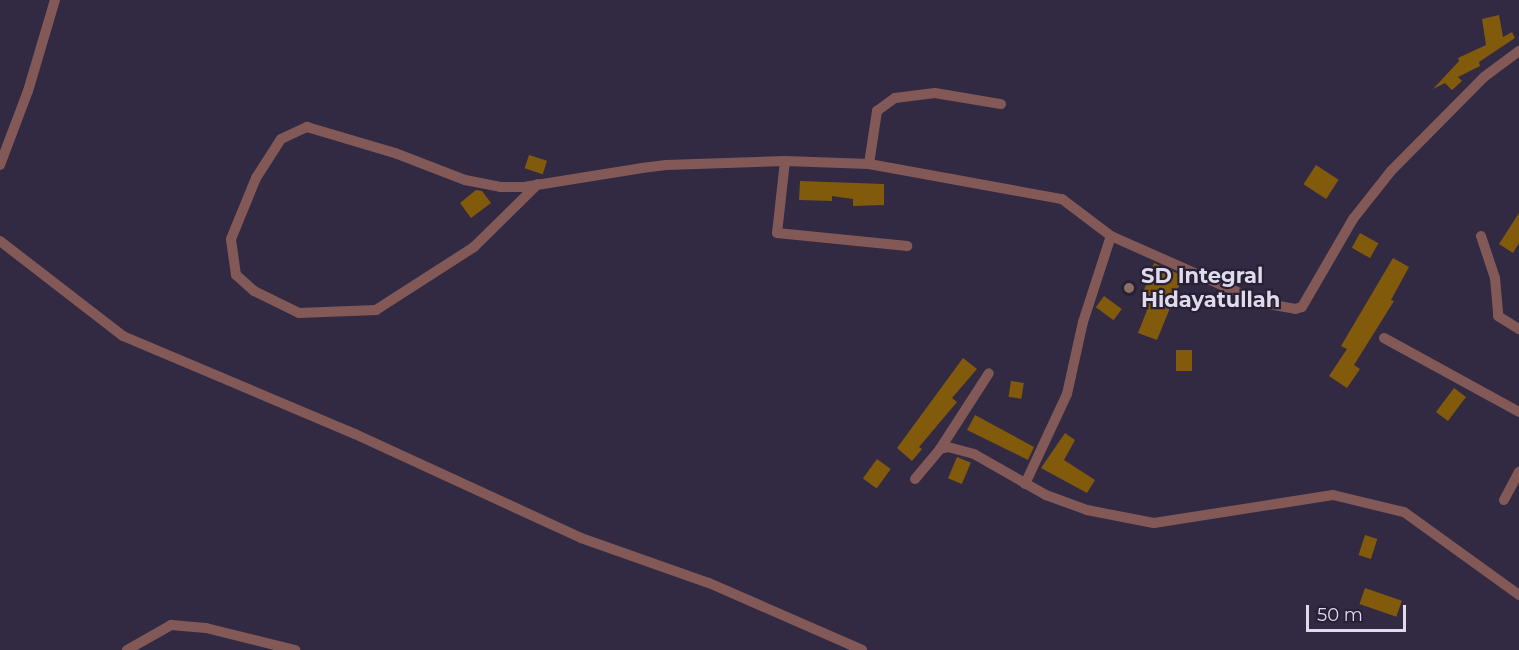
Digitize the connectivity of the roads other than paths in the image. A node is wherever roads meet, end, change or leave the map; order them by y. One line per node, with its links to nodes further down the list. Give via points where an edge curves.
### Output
1 (55, 0): 6 (street, via 28,91)
2 (1519, 51): 8 (street, via 1484,77 1391,171 1353,219 1302,307 1262,303)
3 (1001, 104): 5 (street, via 935,93 895,98 877,111)
4 (785, 161): 5 (street); 7 (street, via 666,165); 11 (street, via 777,233)
5 (869, 164): 8 (street, via 1062,199)
6 (0, 165)
7 (538, 184): 7 (street, via 474,247 376,310 299,313 254,291 236,275 231,252 236,220 255,178 281,139 294,131 316,129 465,180 500,187)
8 (1111, 236): 19 (street, via 1083,322 1067,394)
9 (1481, 236): 12 (street, via 1495,278 1498,316)
10 (0, 241): 24 (street, via 123,336 355,434 581,538 709,583)
11 (907, 246)
12 (1519, 329)
13 (1384, 338): 15 (street)
14 (989, 373): 16 (street)
15 (1519, 412)
16 (940, 449): 18 (street); 19 (street, via 974,454)
17 (1519, 472): 20 (street)
18 (915, 479)
19 (1025, 484): 21 (street, via 1087,510 1154,523 1314,496 1333,495 1382,505 1404,512)
20 (1504, 500)
21 (1519, 595)
22 (126, 650): 23 (street, via 163,628 176,625 206,628)
23 (295, 650)
24 (862, 650)

